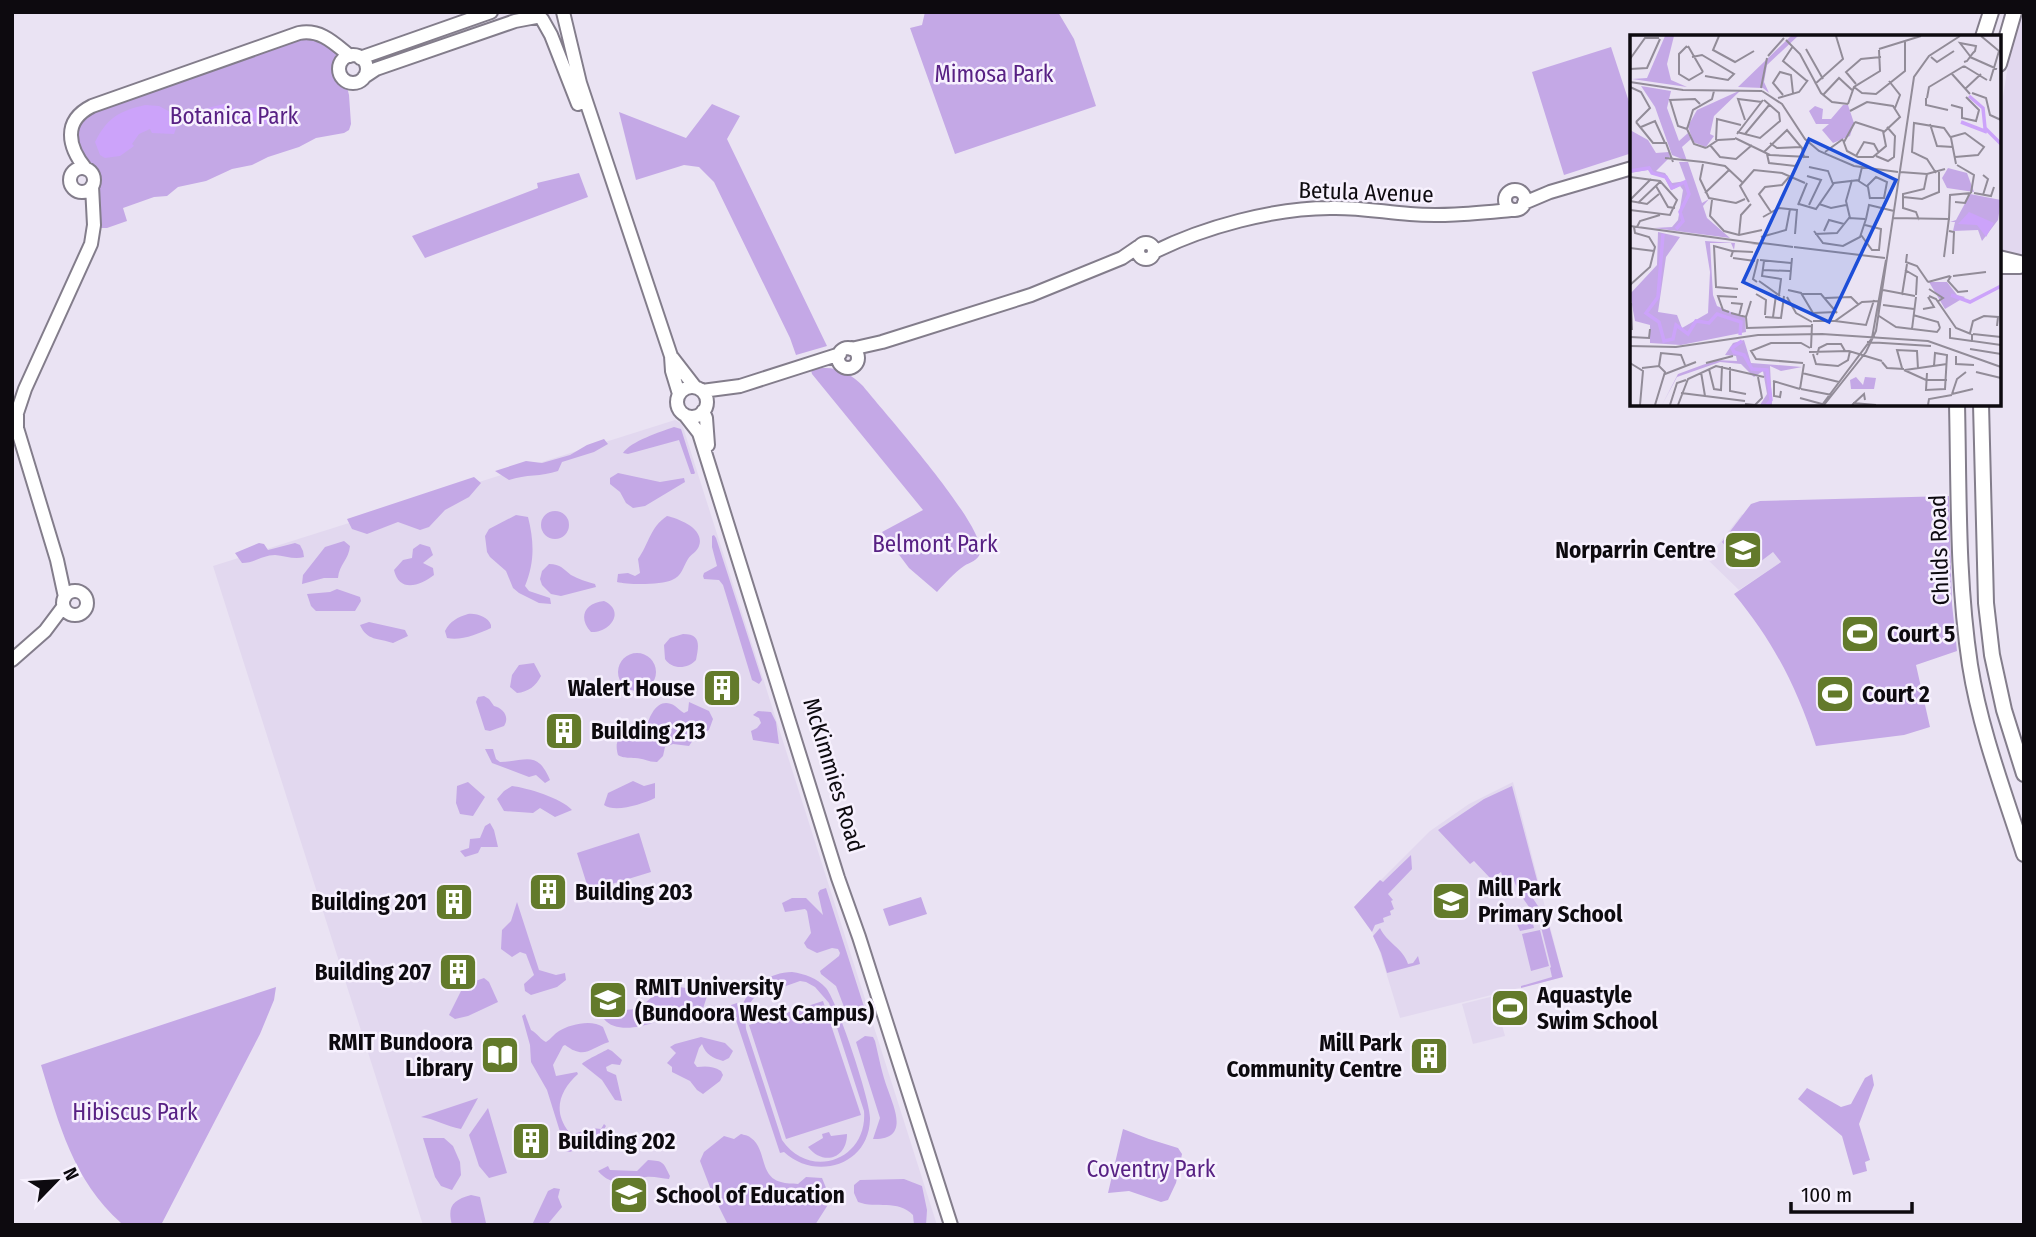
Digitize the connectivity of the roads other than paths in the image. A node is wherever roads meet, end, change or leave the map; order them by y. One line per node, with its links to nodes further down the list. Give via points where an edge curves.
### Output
1 (491, 12): 6 (street)
2 (561, 12): 5 (street, via 554,18); 14 (street)
3 (1991, 12): 7 (main road)
4 (2014, 12): 9 (main road)
5 (537, 16): 8 (street); 14 (street, via 557,49)
6 (442, 29): 8 (street); 10 (street)
7 (1984, 35)
8 (448, 44): 11 (street)
9 (2001, 57)
10 (350, 59): 11 (street, via 365,64); 11 (street, via 339,70 345,81); 13 (street, via 328,38 299,33 92,106 72,128)
11 (364, 77)
12 (1630, 168): 17 (street, Betula Avenue)
13 (80, 170): 15 (street, via 93,176); 15 (street, via 71,182 74,188)
14 (612, 180): 23 (street)
15 (86, 188): 32 (street, via 94,225 89,250 17,413 19,437 69,603 46,631)
16 (1504, 197): 17 (street, Betula Avenue, via 1518,190); 18 (street); 19 (street, Betula Avenue)
17 (1524, 199): 18 (street, Betula Avenue, via 1521,208)
18 (1511, 210): 19 (street, Betula Avenue)
19 (1477, 212): 24 (street, Betula Avenue, via 1427,215 1346,208 1260,216 1122,258 1031,295 848,357)
20 (2001, 258): 21 (street)
21 (2024, 265): 22 (street)
22 (2001, 267)
23 (671, 356): 25 (street); 26 (street)
24 (740, 386): 25 (street, Betula Avenue); 29 (street, Betula Avenue)
25 (698, 389): 26 (street, via 685,388); 29 (street, via 706,399)
26 (679, 394): 30 (street, via 678,407)
27 (1957, 406): 33 (main road, Childs Road, via 1963,610 1970,667)
28 (1981, 406): 34 (main road, Childs Road, via 1986,603 1992,655)
29 (704, 410): 30 (street, via 696,416); 31 (street, McKimmies Road)
30 (685, 415): 31 (street, McKimmies Road, via 698,430)
31 (708, 464): 39 (street, McKimmies Road, via 760,628 798,724 859,937)
32 (12, 660)
33 (1995, 764): 34 (main road); 35 (main road, Childs Road)
34 (2021, 764): 35 (main road, via 2008,772)
35 (2003, 789): 36 (main road, Childs Road)
36 (2011, 813): 37 (main road); 38 (main road, Childs Road)
37 (2024, 822)
38 (2024, 854)
39 (951, 1225)

